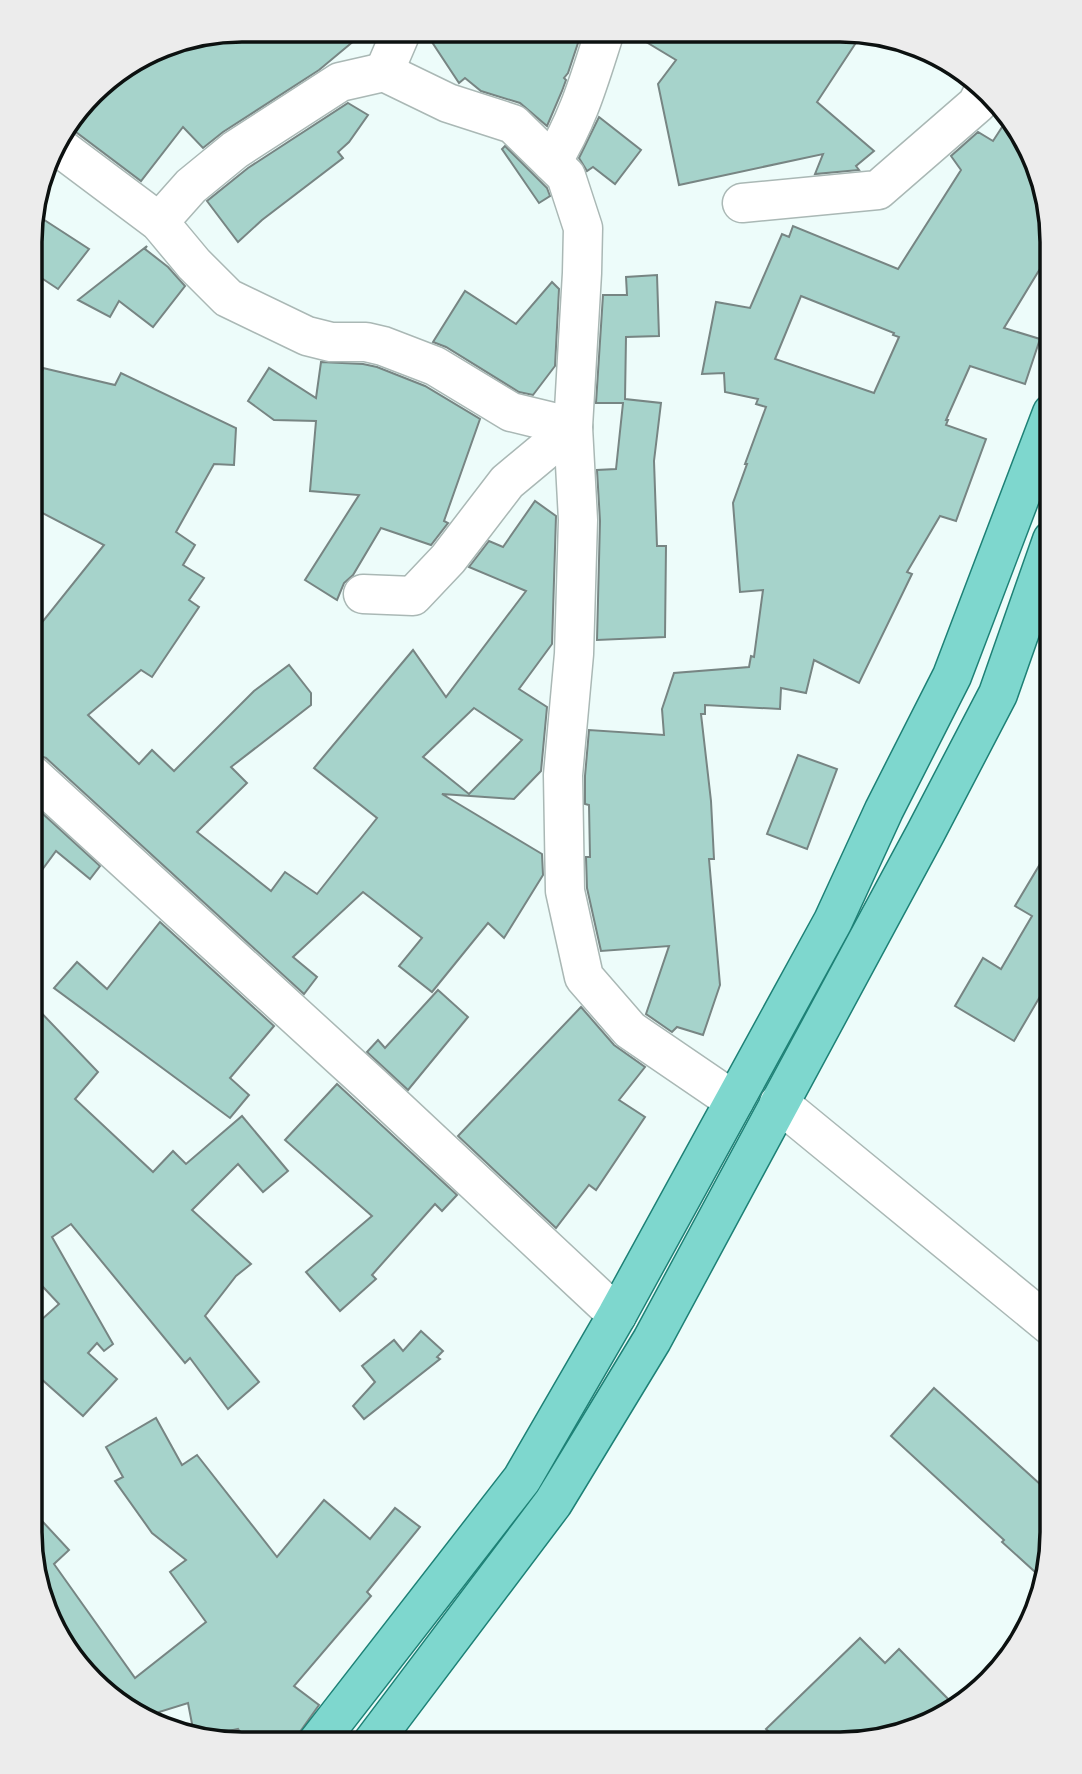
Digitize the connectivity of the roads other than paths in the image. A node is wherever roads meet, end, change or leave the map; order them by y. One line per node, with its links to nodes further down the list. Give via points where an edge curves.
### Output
1 (397, 42): 3 (street)
2 (602, 42): 6 (street, via 571,131)
3 (384, 72): 6 (street, via 448,103 513,124); 8 (street, via 340,82 235,150 191,186)
4 (980, 98): 7 (street, via 878,190)
5 (64, 151): 8 (street)
6 (552, 162): 9 (street, via 566,176 583,228)
7 (741, 203)
8 (159, 222): 9 (street, via 228,298 307,336 383,346 435,366 511,412)
9 (573, 427): 12 (street, via 508,482 413,596); 14 (street, via 578,520 574,654 563,775 565,891 584,977 630,1030)
10 (1040, 445): 14 (main road, via 952,676 833,921)
11 (1040, 574): 15 (main road, via 998,694)
12 (363, 593)
13 (42, 784): 16 (street)
14 (734, 1101): 16 (main road)
15 (779, 1103): 17 (street); 19 (main road, via 652,1339 553,1503)
16 (617, 1315): 18 (main road, via 522,1479)
17 (1040, 1317)
18 (326, 1732)
19 (380, 1732)

